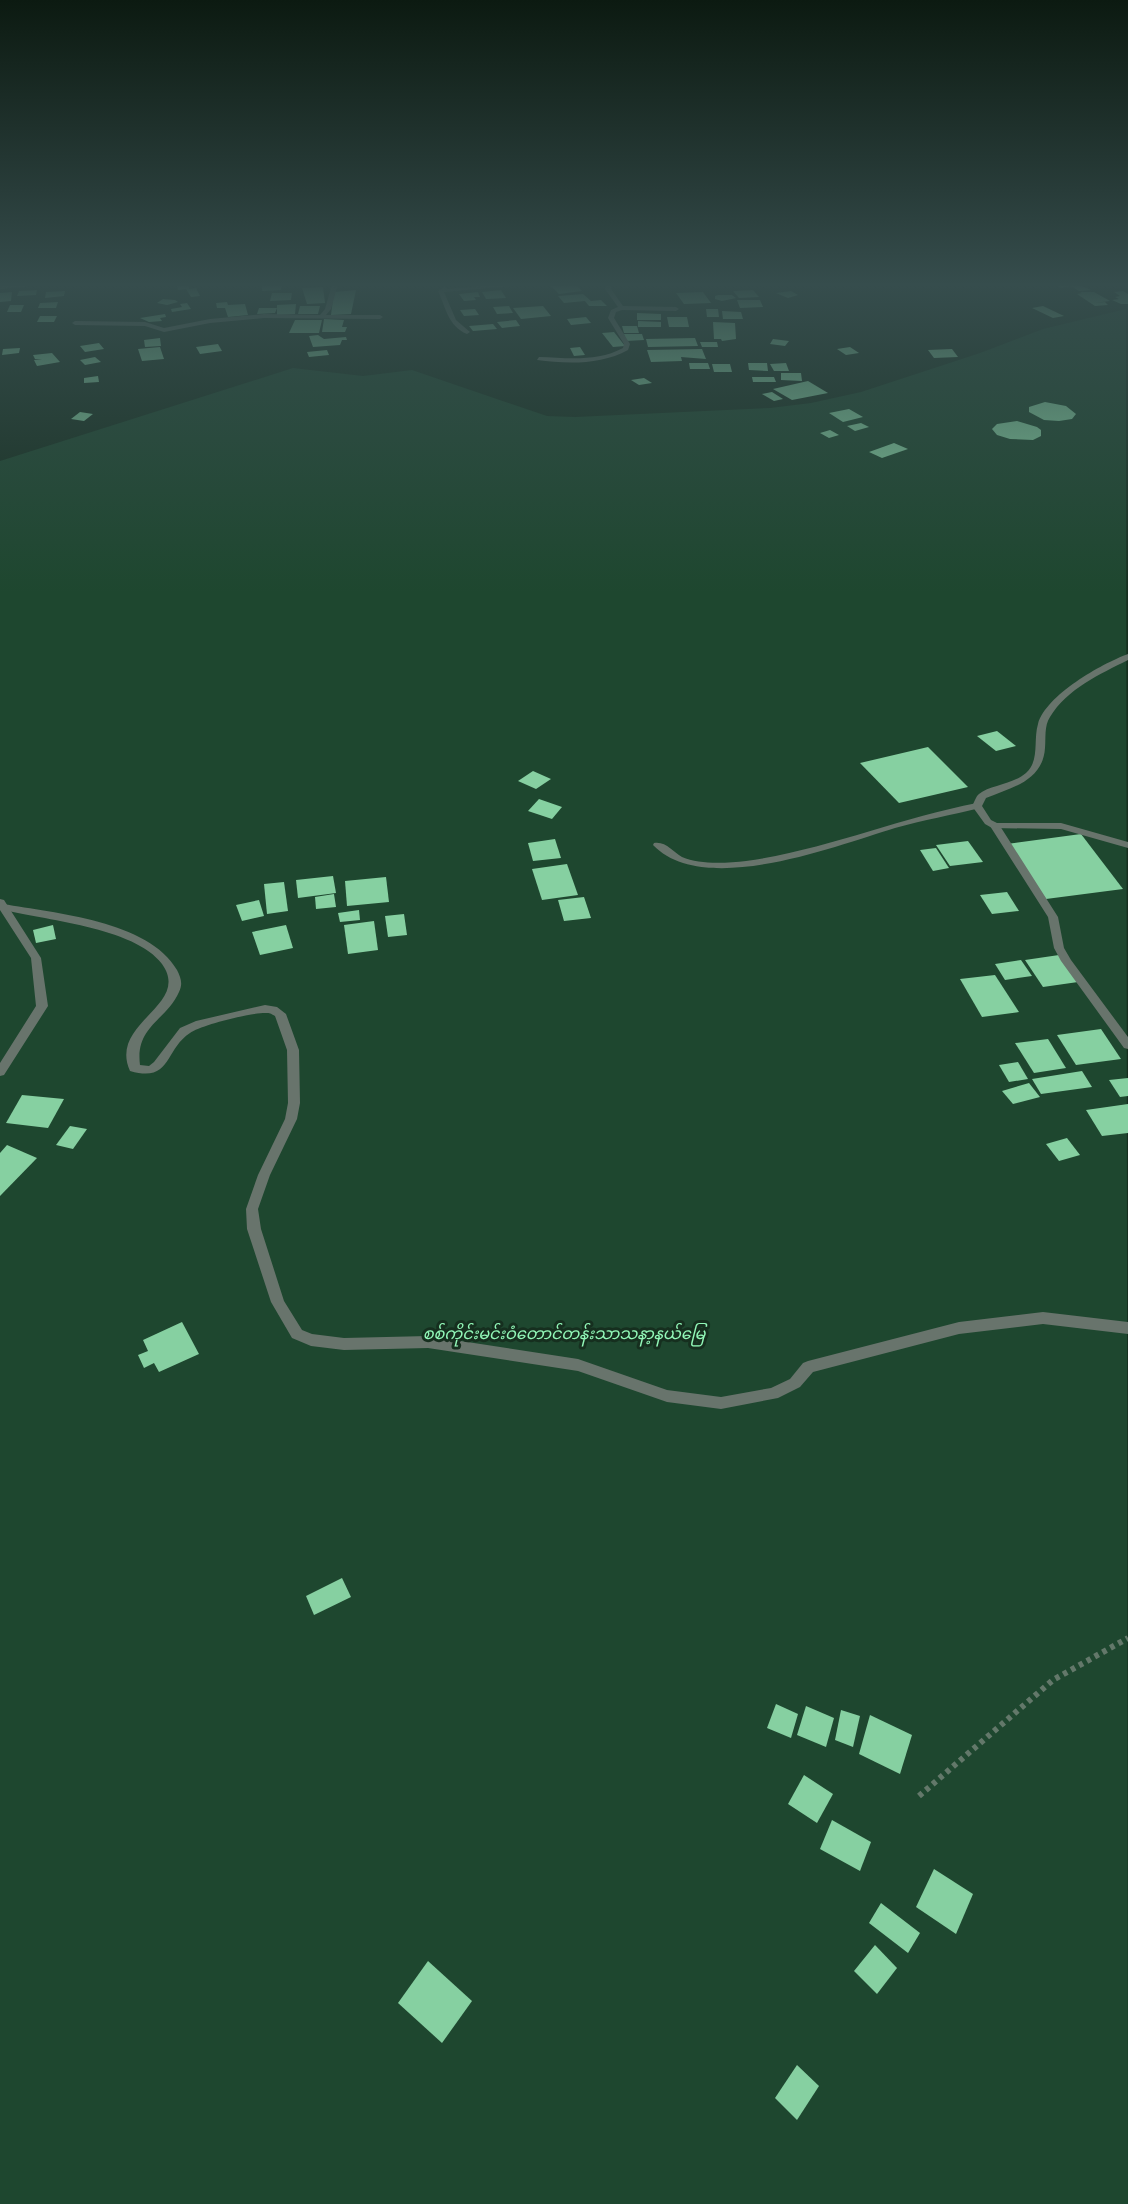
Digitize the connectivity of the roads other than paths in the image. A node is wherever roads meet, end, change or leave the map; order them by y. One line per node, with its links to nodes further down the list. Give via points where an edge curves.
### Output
1 (1128, 657): 2 (street, via 1077,685 1055,705 1045,717 1041,758 1030,776 982,796)
2 (977, 806): 3 (street); 4 (street, via 731,866 709,867 681,860)
3 (994, 826): 5 (street, via 1061,826); 7 (street, via 1053,917 1059,948 1066,961)
4 (658, 844)
5 (1128, 845)
6 (1, 905): 8 (street, via 36,958 42,1006); 9 (street, via 107,930 149,946 164,958 173,970 174,992 138,1036 132,1059 134,1068 141,1071 163,1063 176,1040 196,1025 265,1009 280,1014 293,1050 294,1102 291,1119 252,1209 254,1229 284,1315 297,1334 311,1340 344,1344 428,1342 578,1365 667,1396 721,1403 773,1394 795,1383 808,1367 959,1328 1043,1318)
7 (1128, 1045)
8 (0, 1072)
9 (1128, 1328)

